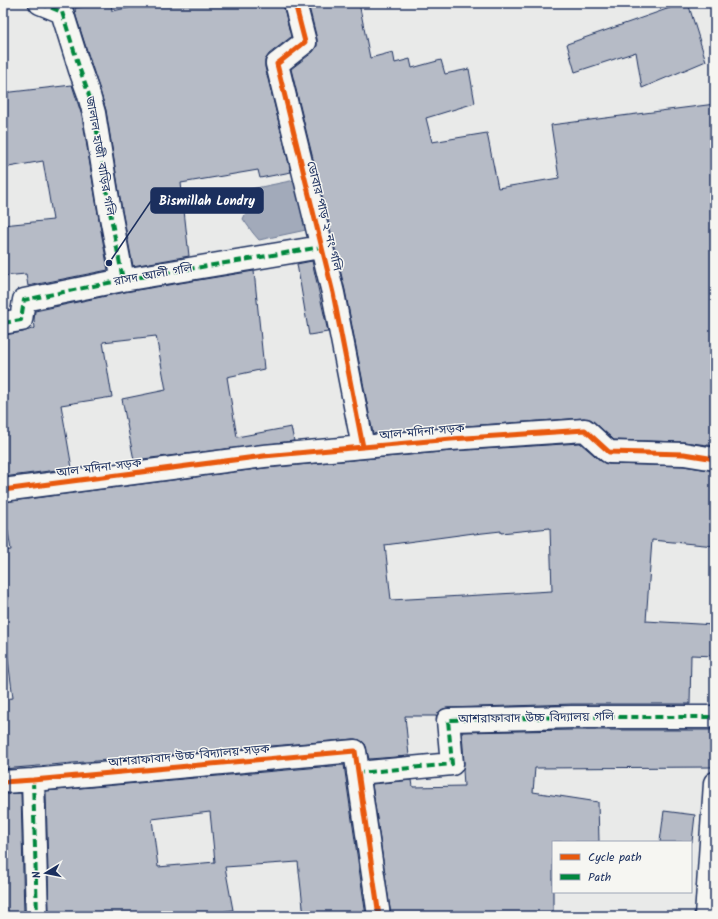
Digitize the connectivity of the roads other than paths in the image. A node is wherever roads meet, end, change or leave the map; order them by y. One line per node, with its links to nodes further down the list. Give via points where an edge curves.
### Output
1 (40, 3): 4 (street, জালাল হাজী বাড়ির গলি, via 62,12 88,92 94,113)
2 (295, 3): 3 (street, ডোবার পাড় ২ নং গলি, via 305,42 278,64)
3 (322, 247): 4 (street, রাসদ আলী গলি); 6 (street, ডোবার পাড় ২ নং গলি)
4 (123, 280): 5 (street, রাসদ আলী গলি, via 24,300 21,320)
5 (3, 323)
6 (364, 447): 7 (street, আল মদিনা সড়ক, via 585,430 609,452 684,454); 8 (street, আল মদিনা সড়ক, via 264,456)
7 (715, 459)
8 (3, 490)
9 (715, 717): 10 (street, আশরাফাবাদ উচ্চ বিদ্যালয় গলি, via 448,720 452,764)
10 (358, 773): 11 (street, আশরাফাবাদ উচ্চ বিদ্যালয় সড়ক, via 355,751); 15 (street)
11 (33, 780): 12 (street, আশরাফাবাদ উচ্চ বিদ্যালয় সড়ক); 14 (street)
12 (3, 782)
13 (715, 783): 16 (street)
14 (37, 916)
15 (379, 916)
16 (706, 916)

